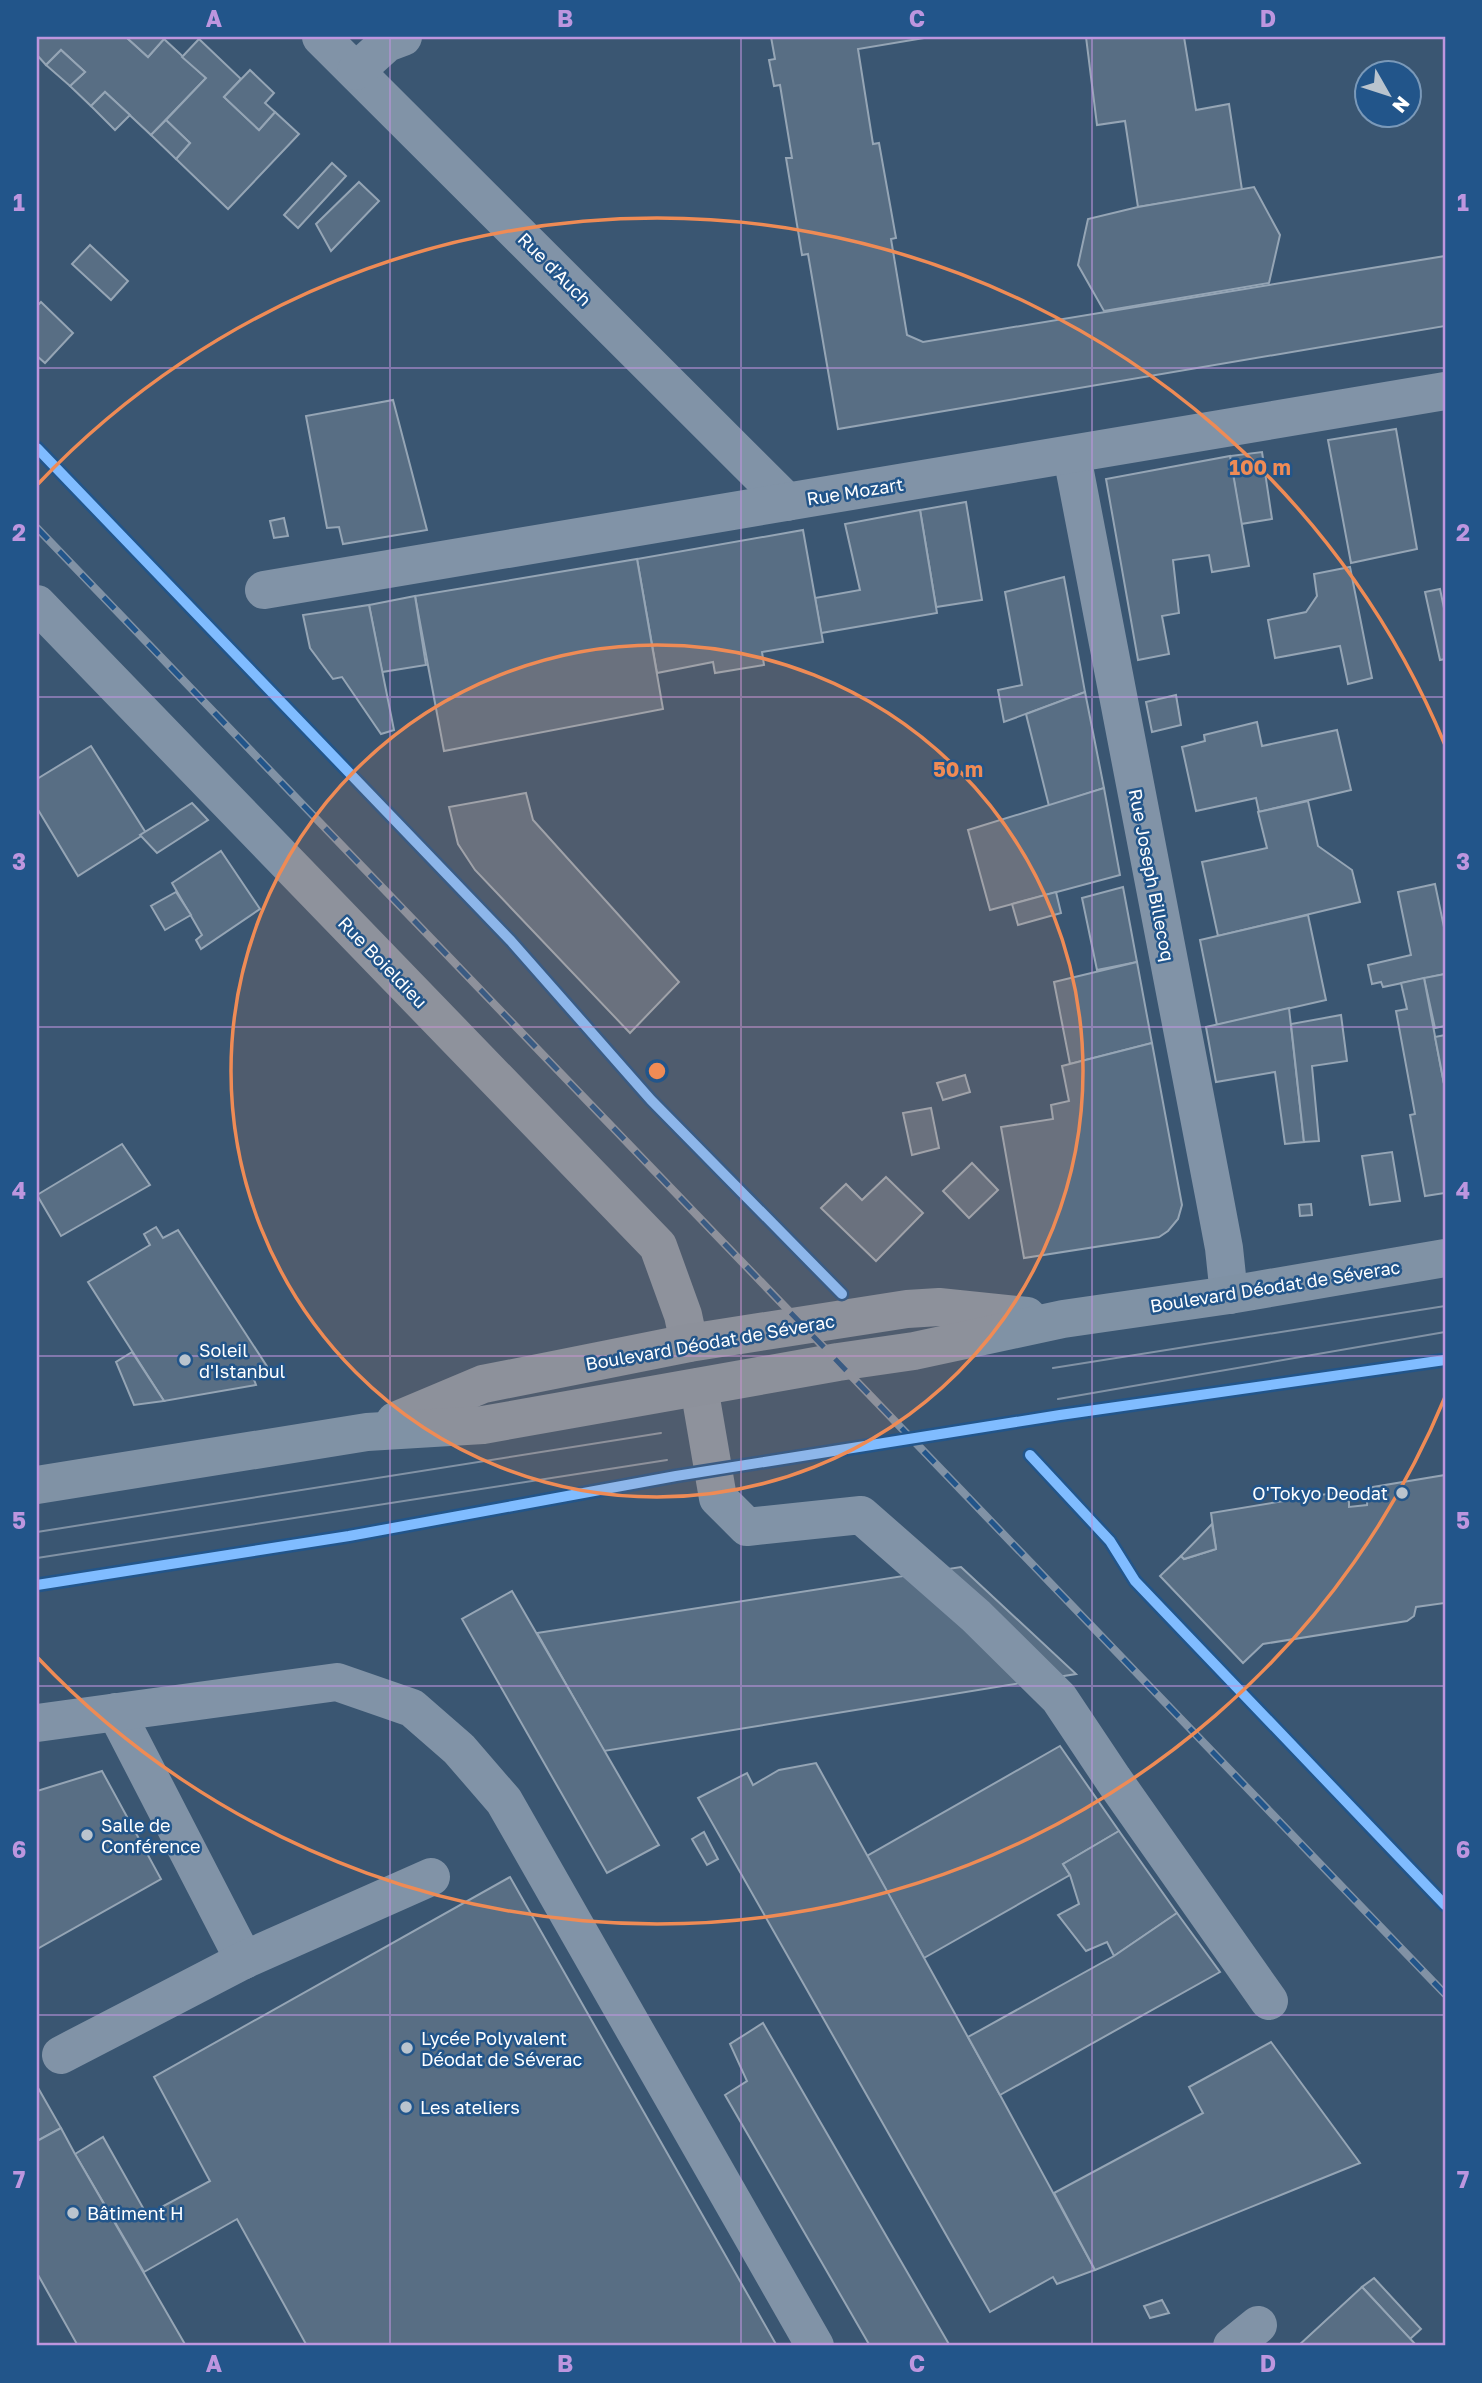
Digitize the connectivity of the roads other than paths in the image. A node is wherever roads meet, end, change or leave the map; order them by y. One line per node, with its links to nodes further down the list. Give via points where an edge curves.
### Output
1 (321, 37): 3 (street, Rue d'Auch)
2 (404, 37): 3 (street, via 387,43)
3 (356, 71): 6 (street, Rue d'Auch)
4 (1445, 391): 5 (street, Rue Mozart)
5 (1072, 456): 6 (street, Rue Mozart); 10 (street, Rue Joseph Billecoq, via 1224,1248)
6 (788, 502): 7 (street, Rue Mozart)
7 (264, 590)
8 (37, 604): 12 (street, Rue Boieldieu, via 658,1246)
9 (1445, 1258): 10 (main road, Boulevard Déodat de Séverac)
10 (1229, 1295): 11 (main road, Boulevard Déodat de Séverac)
11 (1063, 1319): 12 (main road, Boulevard Déodat de Séverac, via 939,1307 907,1309); 13 (main road, Boulevard Déodat de Séverac, via 914,1351)
12 (689, 1343): 14 (main road, Boulevard Déodat de Séverac, via 483,1384)
13 (699, 1387): 14 (main road, Boulevard Déodat de Séverac, via 483,1425); 20 (street, via 718,1498 724,1506 747,1527 861,1515 976,1616 1059,1698)
14 (367, 1432): 15 (main road, Boulevard Déodat de Séverac)
15 (37, 1485)
16 (116, 1712): 17 (street); 19 (street); 22 (street, via 337,1682 412,1708 459,1749 505,1801)
17 (37, 1723)
18 (431, 1877): 19 (street)
19 (244, 1960): 21 (street)
20 (1269, 2001)
21 (61, 2055)
22 (816, 2346)

